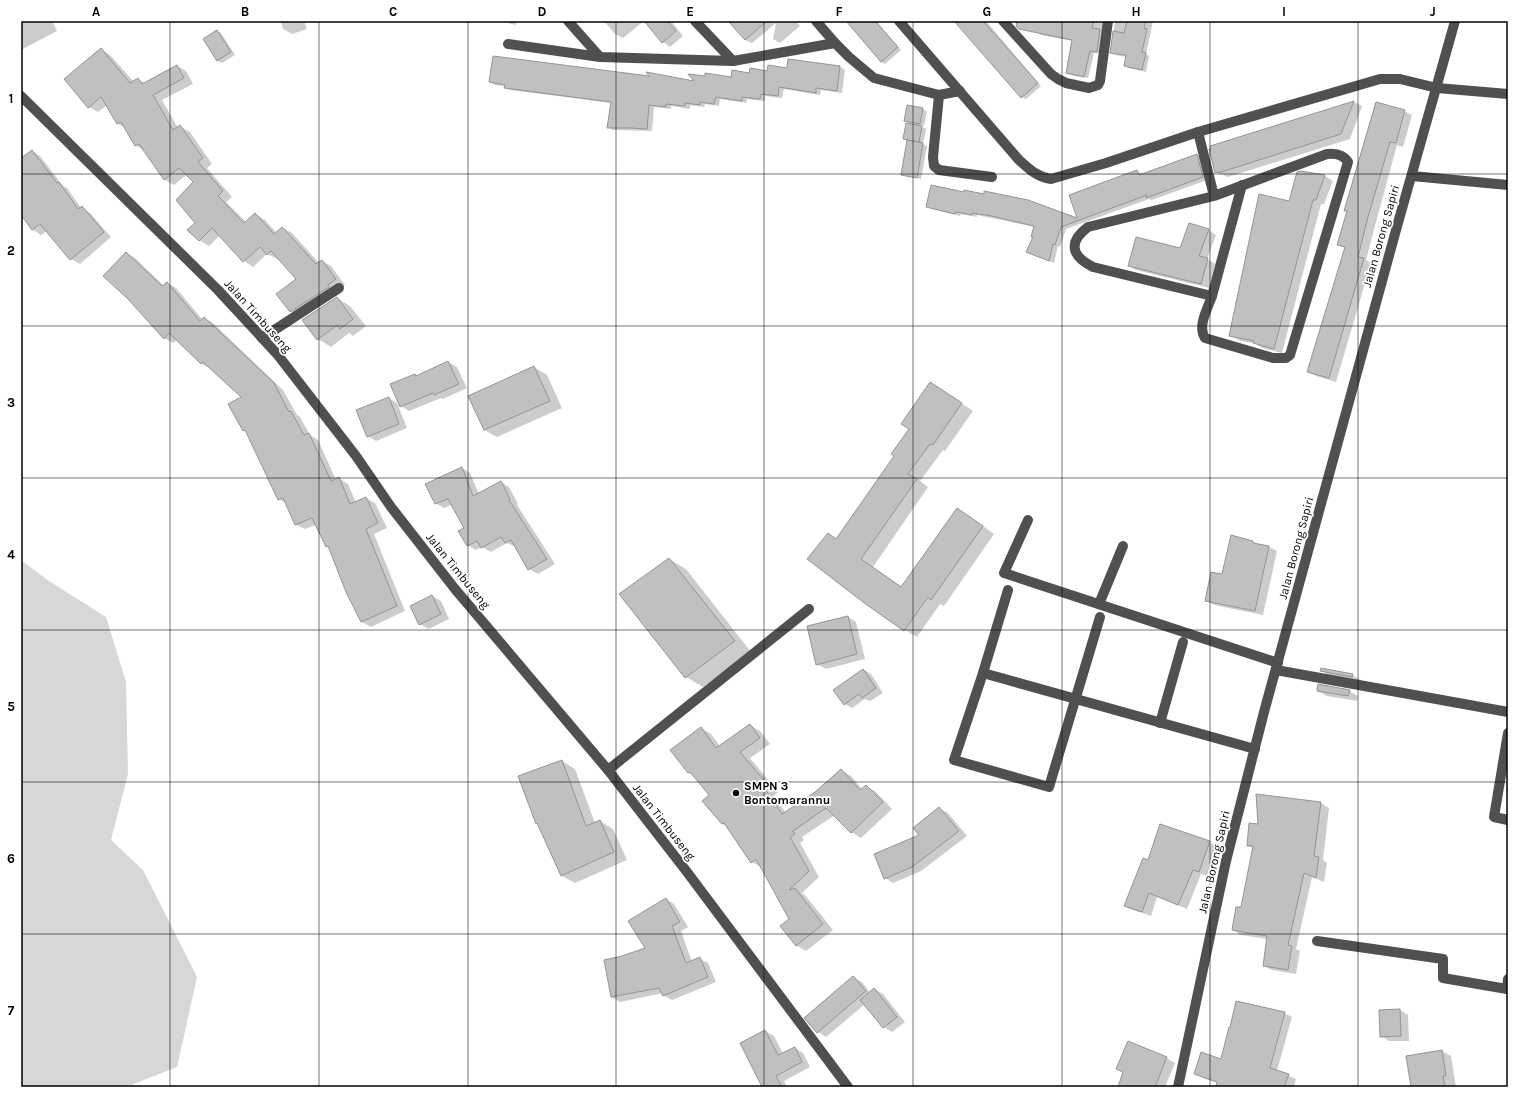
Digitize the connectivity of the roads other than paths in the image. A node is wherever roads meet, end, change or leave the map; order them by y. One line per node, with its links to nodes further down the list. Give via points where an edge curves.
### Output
1 (568, 21): 10 (street)
2 (695, 21): 11 (street)
3 (816, 21): 8 (street)
4 (899, 21): 13 (street)
5 (1108, 21): 7 (street, via 1100,81 1098,85 1089,88 1066,83 1051,74)
6 (1455, 21): 12 (street, Jalan Borong Sapiri)
7 (1006, 22)
8 (835, 43): 11 (street); 15 (street, via 874,78)
9 (508, 44): 10 (street)
10 (600, 57): 11 (street)
11 (733, 61)
12 (1437, 88): 14 (street); 17 (street, via 1400,79 1380,79); 18 (street, Jalan Borong Sapiri)
13 (960, 91): 15 (street); 17 (street, via 1019,160 1042,178 1051,179 1106,163)
14 (1508, 94)
15 (939, 95): 19 (street, via 934,166 939,170)
16 (21, 96): 25 (street, Jalan Timbuseng, via 218,290)
17 (1198, 132): 22 (street)
18 (1412, 176): 21 (street); 33 (street, Jalan Borong Sapiri)
19 (992, 177)
20 (1242, 185): 22 (street); 24 (street); 24 (street, via 1327,154 1340,155 1348,162 1290,355 1286,358 1273,358 1205,338 1202,326)
21 (1508, 185)
22 (1214, 196): 24 (street, via 1088,227 1075,239 1074,246 1080,260 1093,267)
23 (340, 288): 25 (street)
24 (1212, 296)
25 (262, 338): 40 (street, Jalan Timbuseng, via 356,456 391,507 455,589)
26 (1028, 520): 29 (street, via 1004,573)
27 (1124, 546): 29 (street)
28 (1008, 590): 34 (street)
29 (1099, 604): 33 (street)
30 (809, 609): 40 (street)
31 (1100, 618): 35 (street)
32 (1183, 642): 37 (street)
33 (1277, 667): 36 (street); 39 (street, Jalan Borong Sapiri)
34 (983, 673): 35 (street); 35 (street, via 954,760 1049,787)
35 (1074, 699): 37 (street)
36 (1508, 712)
37 (1160, 722): 39 (street)
38 (1508, 733): 41 (street, via 1494,817)
39 (1255, 749): 45 (street, Jalan Borong Sapiri, via 1226,861)
40 (608, 770): 44 (street, Jalan Timbuseng)
41 (1508, 820)
42 (1317, 940): 43 (street, via 1443,959 1443,978 1507,989)
43 (1508, 979)
44 (848, 1087)
45 (1178, 1087)

